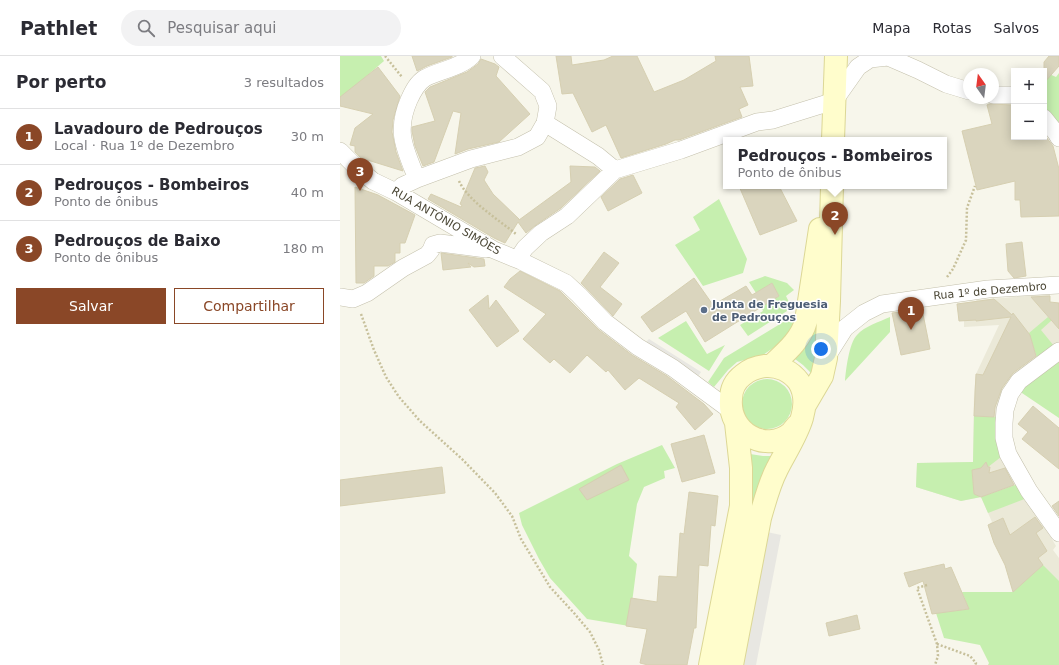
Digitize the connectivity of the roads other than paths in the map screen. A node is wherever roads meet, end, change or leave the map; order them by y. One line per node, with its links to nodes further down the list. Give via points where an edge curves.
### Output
1 (472, 56): 14 (street, via 425,79 415,87 405,109 403,142)
2 (502, 56): 9 (street, via 542,91 548,106)
3 (836, 56): 7 (main road)
4 (963, 89): 7 (street, via 888,57 870,59 858,67)
5 (999, 95): 6 (street)
6 (1011, 95)
7 (834, 101): 10 (main road); 13 (street, via 773,120 757,122 681,150)
8 (1047, 122): 11 (street)
9 (545, 123): 13 (street, via 598,156); 14 (street, via 537,137 518,147 471,159)
10 (833, 137)
11 (1059, 138)
12 (340, 151): 17 (street, RUA ANTÓNIO SIMÕES, via 373,181)
13 (615, 170): 19 (street, via 567,216 541,233)
14 (417, 179): 17 (street)
15 (826, 189): 24 (main road, via 803,332)
16 (832, 189): 23 (main road)
17 (396, 192): 18 (street, RUA ANTÓNIO SIMÕES)
18 (494, 250): 19 (street, RUA ANTÓNIO SIMÕES); 21 (street, via 435,244 427,255 377,287 357,298)
19 (524, 253): 26 (street, RUA ANTÓNIO SIMÕES, via 566,283 605,322 638,347 684,376)
20 (1059, 285): 23 (street, Rua 1º de Dezembro, via 988,289 882,304 864,312 845,328)
21 (340, 297)
22 (1059, 351): 27 (street, via 1020,381 1010,394 1004,423 1008,454 1029,491)
23 (826, 358): 25 (main road, via 822,376)
24 (771, 366): 25 (main road, via 789,372 796,379 805,396); 26 (main road, via 749,370 740,378 733,388)
25 (802, 415): 26 (main road, via 790,433 780,439 767,441 755,439 744,432); 29 (main road, via 766,495)
26 (733, 416): 28 (main road, via 741,468 741,506)
27 (1059, 532)
28 (710, 665)
29 (732, 665)

